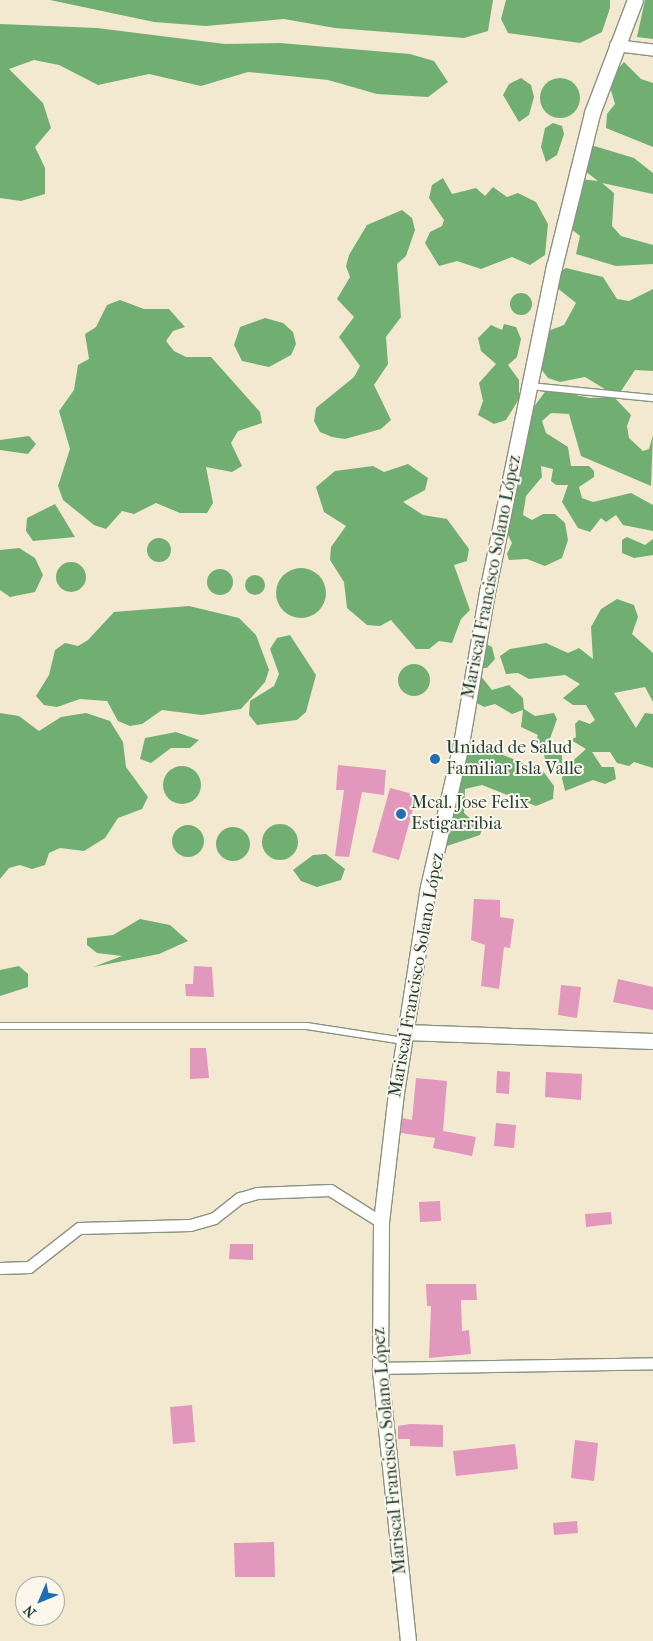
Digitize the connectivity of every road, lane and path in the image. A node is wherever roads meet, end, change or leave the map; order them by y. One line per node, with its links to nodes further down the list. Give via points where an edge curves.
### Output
1 (635, 0): 2 (street, Mariscal Francisco Solano López)
2 (615, 45): 3 (street); 4 (street, Mariscal Francisco Solano López, via 592,113)
3 (653, 50)
4 (530, 386): 5 (lane); 7 (street, Mariscal Francisco Solano López, via 462,744 428,887)
5 (653, 398)
6 (0, 1026): 7 (lane, via 307,1026)
7 (405, 1036): 8 (street); 9 (street, Mariscal Francisco Solano López)
8 (653, 1041)
9 (381, 1222): 10 (street, via 330,1190 257,1193 240,1198 214,1218 190,1225 79,1228 29,1267); 12 (street, Mariscal Francisco Solano López)
10 (0, 1268)
11 (653, 1363): 12 (street)
12 (380, 1368): 13 (street, Mariscal Francisco Solano López)
13 (408, 1641)

